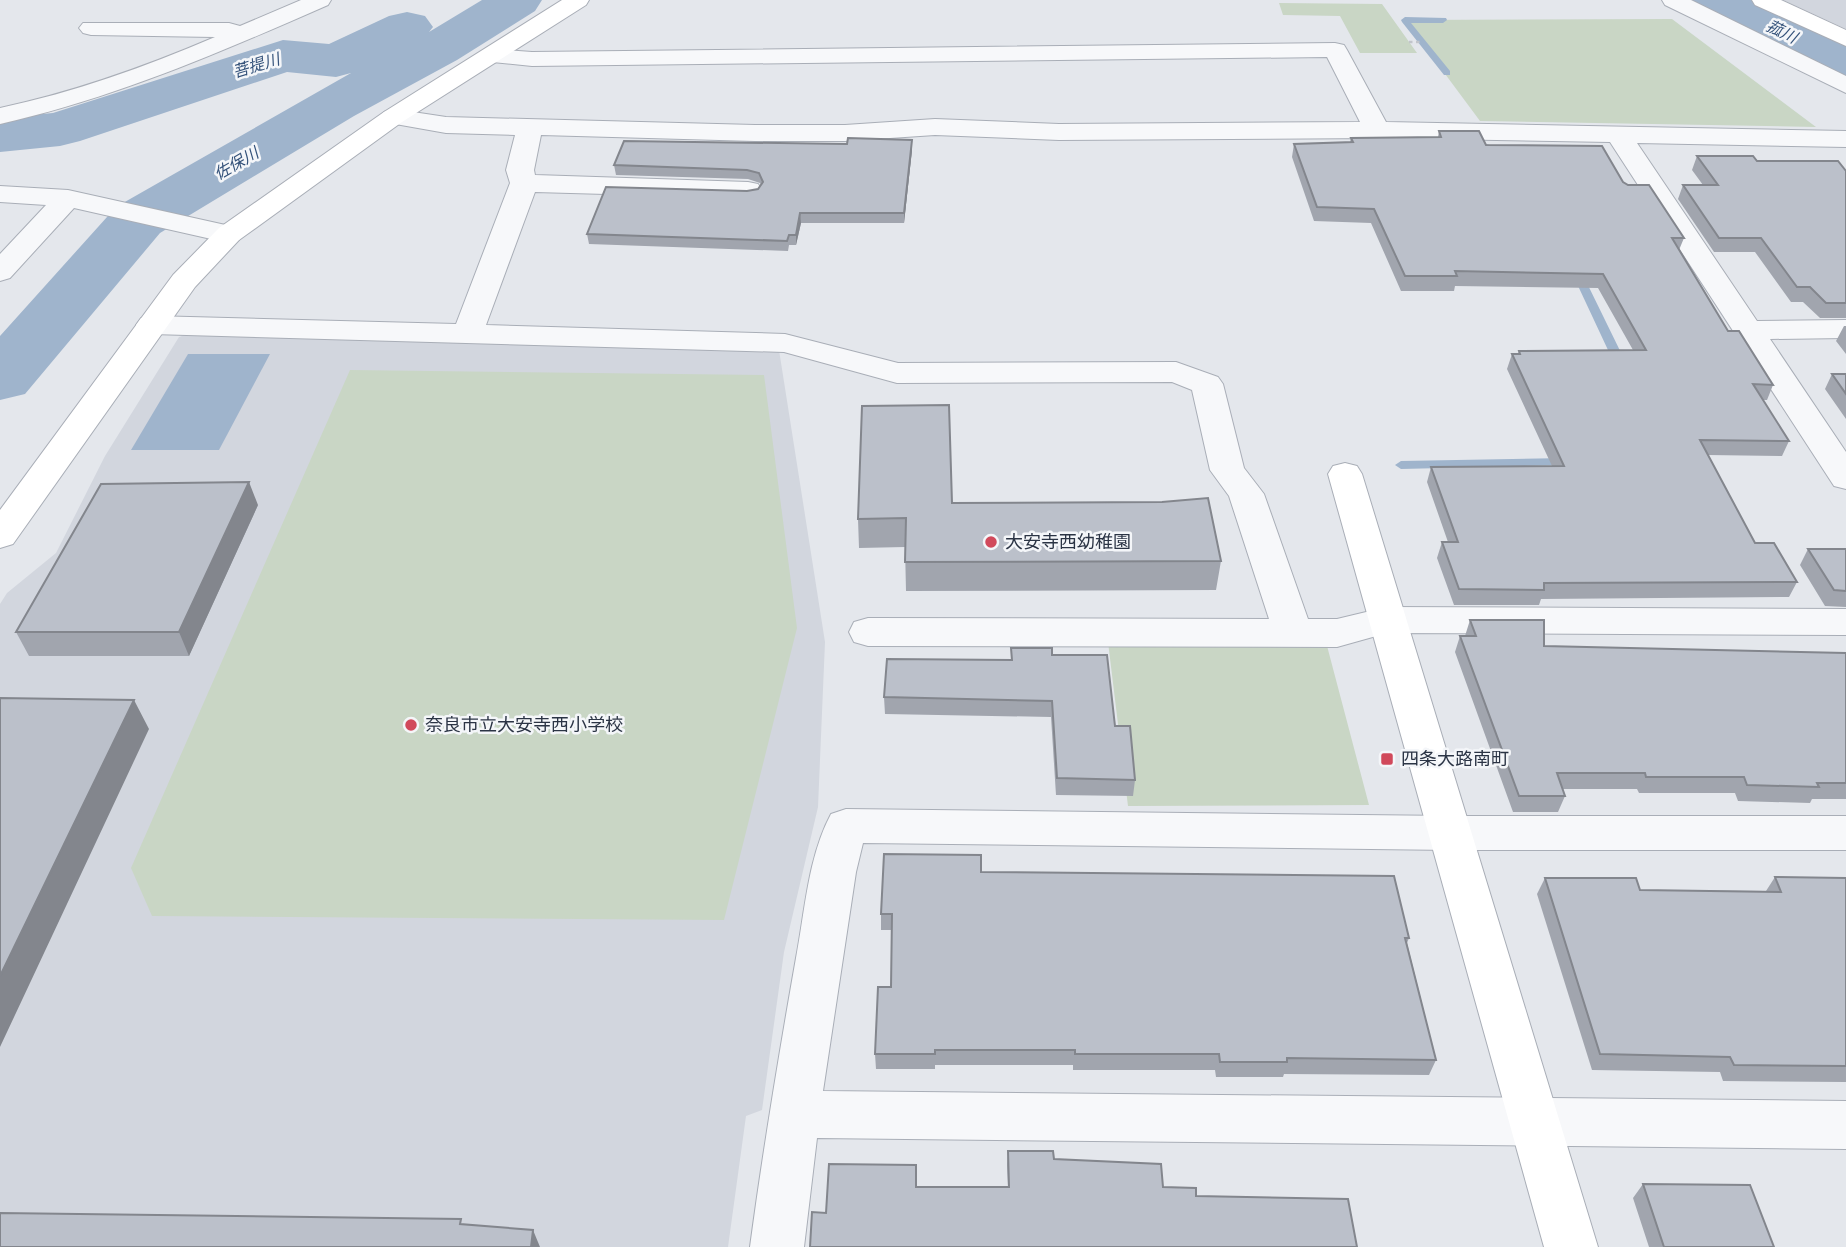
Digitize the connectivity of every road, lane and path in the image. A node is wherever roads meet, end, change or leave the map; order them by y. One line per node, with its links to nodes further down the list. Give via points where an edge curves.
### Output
1 (320, 0): 8 (street)
2 (578, 0): 12 (street)
3 (1673, 0): 13 (street)
4 (1763, 0): 9 (street)
5 (184, 3): 7 (street)
6 (110, 9): 7 (street, via 84,36)
7 (161, 29): 8 (street, via 229,30)
8 (239, 35): 14 (street, via 110,88)
9 (1846, 38)
10 (1409, 42): 11 (path)
11 (1422, 42)
12 (491, 56): 15 (street); 17 (street, via 532,60 1335,50)
13 (1846, 86)
14 (0, 116)
15 (393, 117): 16 (street, via 446,125); 24 (street)
16 (530, 127): 17 (street, via 794,133 935,127 1059,132); 20 (street, via 520,170)
17 (1377, 130): 18 (street)
18 (1620, 137): 19 (street); 28 (street)
19 (1841, 144)
20 (524, 183): 21 (street); 29 (street)
21 (748, 190)
22 (0, 194): 23 (street)
23 (77, 200): 24 (street); 25 (street)
24 (229, 234): 26 (street, via 184,281)
25 (0, 272)
26 (152, 325): 29 (street); 32 (street)
27 (1846, 329): 28 (street)
28 (1748, 330): 31 (street)
29 (468, 333): 36 (street, via 785,343 897,373 1175,372 1207,384 1227,470 1246,494)
30 (1345, 474): 33 (street)
31 (1846, 478)
32 (0, 536)
33 (1387, 620): 34 (street); 36 (street, via 1337,633); 37 (street)
34 (1846, 622)
35 (868, 632): 36 (street)
36 (1293, 632)
37 (1451, 833): 38 (street); 39 (street, via 846,825); 40 (street)
38 (1846, 833)
39 (793, 1114): 40 (street); 42 (street)
40 (1535, 1124): 41 (street); 43 (street)
41 (1846, 1125)
42 (777, 1247)
43 (1571, 1247)

